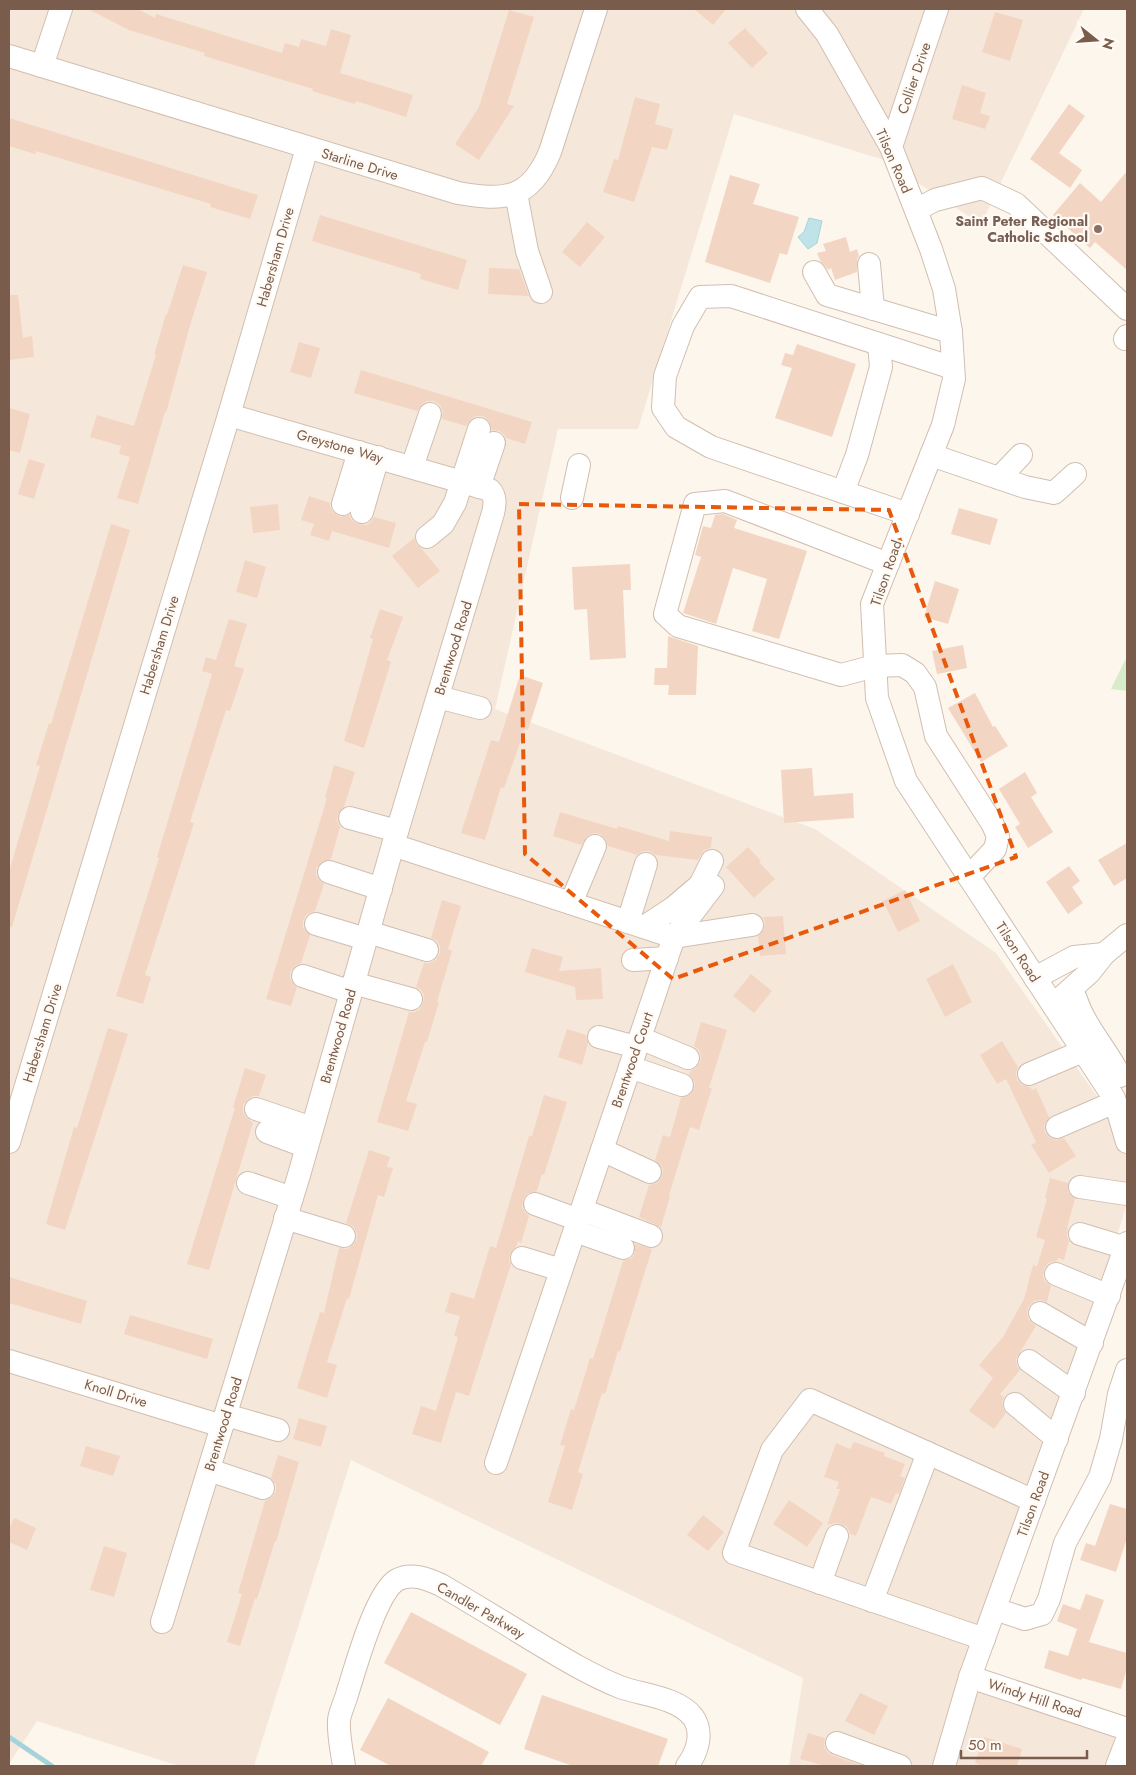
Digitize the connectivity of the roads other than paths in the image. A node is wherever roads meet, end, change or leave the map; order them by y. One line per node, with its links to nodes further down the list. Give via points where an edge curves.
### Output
1 (61, 9): 6 (street)
2 (596, 9): 9 (street, Starline Drive, via 544,168 528,187)
3 (807, 9): 7 (street, Tilson Road, via 827,34)
4 (937, 9): 7 (street, Collier Drive)
5 (9, 56): 6 (street, Starline Drive)
6 (42, 66): 8 (street, Starline Drive)
7 (891, 147): 10 (street, Tilson Road)
8 (307, 148): 9 (street, Starline Drive, via 458,193 500,197); 20 (street, Habersham Drive)
9 (516, 193): 13 (street, via 527,251)
10 (916, 210): 15 (street, via 935,200 982,188 1016,204); 16 (street, Tilson Road, via 944,289)
11 (869, 264): 14 (street)
12 (814, 272): 14 (street, via 827,295)
13 (541, 292)
14 (873, 309): 16 (street)
15 (1127, 309)
16 (951, 332): 18 (street, Tilson Road)
17 (879, 344): 18 (street); 30 (street, via 881,367 857,455); 30 (street, via 731,296 700,297 683,326 665,376 663,408 676,427 710,447)
18 (953, 368): 23 (street, Tilson Road, via 954,379 943,425)
19 (430, 414): 26 (street)
20 (229, 415): 22 (street, Greystone Way); 75 (street, Habersham Drive)
21 (487, 436): 29 (street)
22 (368, 454): 26 (street, Greystone Way); 32 (street)
23 (931, 454): 28 (street); 33 (street, Tilson Road)
24 (1021, 455): 28 (street)
25 (579, 465): 31 (street)
26 (412, 467): 29 (street, Greystone Way)
27 (1075, 474): 28 (street, via 1054,493)
28 (999, 478)
29 (464, 482): 34 (street, via 443,524); 37 (street, Brentwood Road, via 490,490 494,495 493,513)
30 (843, 492): 33 (street)
31 (572, 498)
32 (353, 508)
33 (908, 514): 35 (street, Tilson Road)
34 (427, 537)
35 (888, 564): 36 (street, Tilson Road, via 872,604); 36 (street, via 725,501 693,500 665,614 678,626 840,675)
36 (875, 666): 44 (street, Tilson Road, via 877,698 906,781); 44 (street, via 902,665 915,673 925,687 936,736 998,836 995,849)
37 (438, 697): 38 (street); 40 (street, Brentwood Road)
38 (480, 708)
39 (350, 818): 40 (street)
40 (395, 838): 45 (street, Brentwood Road); 46 (street)
41 (594, 846): 46 (street)
42 (646, 864): 49 (street)
43 (329, 872): 45 (street)
44 (969, 877): 58 (street, Tilson Road)
45 (380, 888): 51 (street, Brentwood Road)
46 (571, 903): 49 (street)
47 (316, 924): 51 (street)
48 (752, 924): 52 (street)
49 (636, 925): 52 (street); 52 (street, Brentwood Court, via 673,908 718,867)
50 (1127, 935): 54 (street)
51 (367, 936): 53 (street); 60 (street, Brentwood Road)
52 (674, 937): 55 (street, Brentwood Court)
53 (427, 950)
54 (1104, 954): 58 (street, via 1074,957); 63 (street, via 1090,972)
55 (667, 958): 56 (street); 65 (street, Brentwood Court)
56 (632, 960)
57 (303, 976): 60 (street)
58 (1035, 978): 63 (street, Tilson Road)
59 (1099, 978): 62 (street)
60 (352, 988): 61 (street); 74 (street, Brentwood Road)
61 (411, 999)
62 (1076, 999): 63 (street); 70 (street, via 1080,1011 1112,1060)
63 (1053, 1005): 66 (street, Tilson Road)
64 (599, 1037): 65 (street)
65 (635, 1050): 67 (street); 69 (street); 77 (street, Brentwood Court)
66 (1083, 1051): 68 (street); 70 (street, Tilson Road)
67 (688, 1058)
68 (1029, 1074)
69 (682, 1085)
70 (1115, 1085): 72 (street); 76 (street, Tilson Road)
71 (256, 1109): 74 (street)
72 (1057, 1122)
73 (266, 1132): 74 (street)
74 (309, 1138): 83 (street, Brentwood Road)
75 (9, 1142)
76 (1127, 1142)
77 (602, 1150): 78 (street); 84 (street, Brentwood Court)
78 (650, 1172)
79 (248, 1183): 83 (street)
80 (1080, 1187): 81 (street)
81 (1127, 1194)
82 (535, 1204): 84 (street)
83 (289, 1208): 86 (street); 101 (street, Brentwood Road)
84 (578, 1220): 87 (street); 89 (street); 91 (street, Brentwood Court)
85 (1080, 1234): 88 (street)
86 (344, 1236)
87 (651, 1236)
88 (1127, 1245): 93 (street, Tilson Road)
89 (623, 1248)
90 (522, 1258): 91 (street)
91 (561, 1270): 105 (street, Brentwood Court)
92 (1056, 1274): 93 (street)
93 (1109, 1296): 95 (street, Tilson Road)
94 (1040, 1313): 95 (street)
95 (1092, 1343): 99 (street, Tilson Road)
96 (9, 1361): 101 (street, Knoll Drive)
97 (1029, 1361): 99 (street)
98 (1127, 1370): 112 (street, via 1100,1477 1065,1543 1042,1614 1025,1619)
99 (1074, 1393): 103 (street, Tilson Road)
100 (1015, 1404): 103 (street)
101 (224, 1420): 102 (street, Knoll Drive); 106 (street, Brentwood Road)
102 (278, 1430)
103 (1057, 1439): 108 (street, Tilson Road)
104 (928, 1453): 108 (street); 110 (street, via 810,1400 772,1450 734,1553); 111 (street)
105 (496, 1463)
106 (209, 1470): 107 (street); 113 (street, Brentwood Road)
107 (263, 1488)
108 (1034, 1501): 112 (street, Tilson Road)
109 (837, 1536): 110 (street)
110 (820, 1583): 111 (street)
111 (872, 1601): 114 (street)
112 (995, 1609): 114 (street, Tilson Road)
113 (162, 1622)
114 (984, 1639): 115 (street, Tilson Road)
115 (970, 1677): 116 (street, Windy Hill Road); 122 (street, Tilson Road)
116 (1127, 1729)
117 (1127, 1740): 123 (street)
118 (837, 1743): 121 (street)
119 (344, 1766): 120 (street, Candler Parkway, via 340,1720 364,1642 390,1585 399,1578 411,1576 441,1585 577,1667 685,1710 694,1718 699,1740)
120 (687, 1766)
121 (900, 1766)
122 (944, 1766)
123 (1117, 1766)

